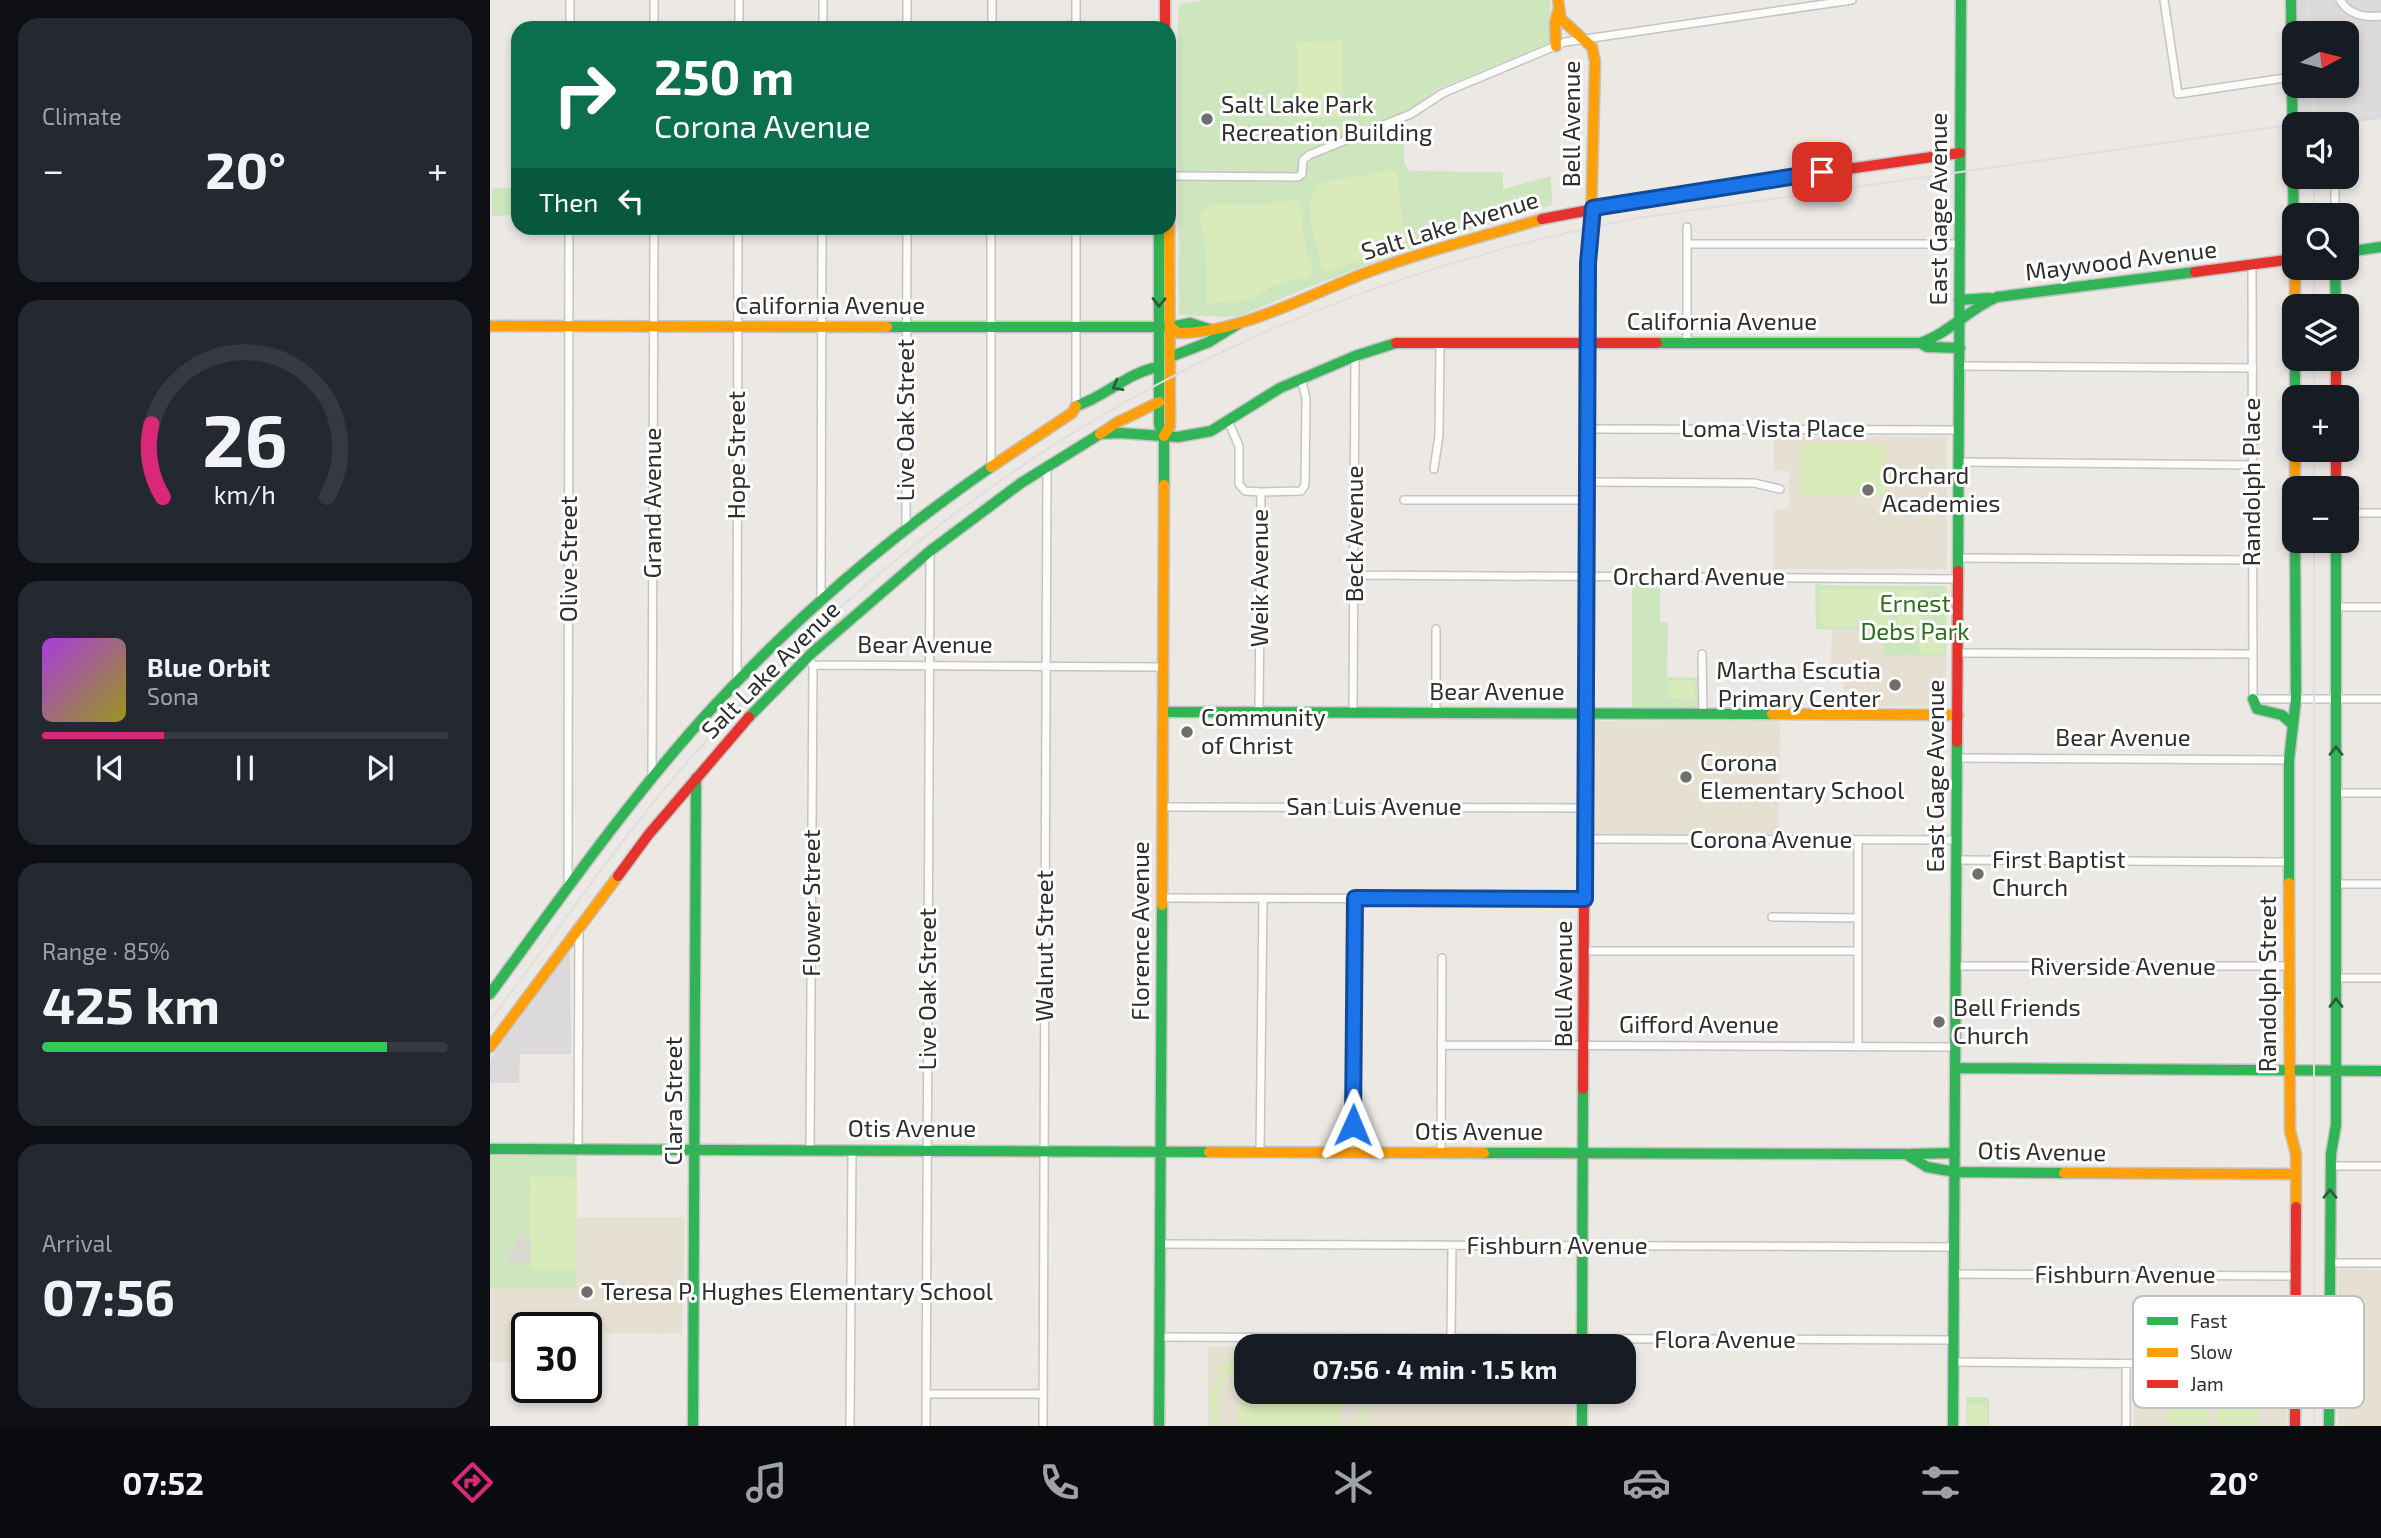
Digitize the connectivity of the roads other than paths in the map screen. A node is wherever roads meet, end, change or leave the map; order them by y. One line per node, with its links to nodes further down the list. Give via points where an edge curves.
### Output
1 (570, 0): 17 (street)
2 (654, 0): 18 (street)
3 (739, 0): 19 (street)
4 (823, 0): 20 (street)
5 (907, 0): 21 (street)
6 (992, 0): 22 (street)
7 (1076, 0): 23 (street)
8 (1165, 0): 24 (street)
9 (1852, 0): 14 (street)
10 (1961, 0): 30 (street, East Gage Avenue)
11 (2164, 0): 28 (street, via 2178,94)
12 (2291, 0): 25 (street)
13 (2340, 0): 16 (street, via 2348,11 2367,18)
14 (1814, 3): 26 (street)
15 (1558, 5): 26 (street, via 1563,24); 27 (street)
16 (2381, 16)
17 (570, 21)
18 (654, 21)
19 (739, 21)
20 (823, 21)
21 (907, 21)
22 (992, 21)
23 (1076, 21)
24 (1165, 21)
25 (2291, 21)
26 (1583, 39): 27 (street); 33 (street, Bell Avenue, via 1592,47 1595,61)
27 (1556, 46): 31 (street, via 1443,93 1411,114 1309,155 1298,177)
28 (2282, 78)
29 (2291, 98): 32 (street)
30 (1960, 153): 33 (street, Salt Lake Avenue); 45 (street, East Gage Avenue)
31 (1176, 176)
32 (2292, 203)
33 (1593, 208): 53 (street, Salt Lake Avenue, via 1421,254); 65 (street, Bell Avenue)
34 (1687, 227): 44 (street)
35 (569, 235): 55 (street, Olive Street)
36 (654, 235): 56 (street, Grand Avenue)
37 (738, 235): 57 (street, Hope Street)
38 (822, 235): 58 (street)
39 (907, 235): 59 (street, Live Oak Street)
40 (991, 235): 60 (street)
41 (1076, 235): 61 (street)
42 (1160, 235): 62 (street, one-way to 62)
43 (1170, 235): 63 (street)
44 (1687, 244): 45 (street); 67 (street)
45 (1960, 244): 51 (street, East Gage Avenue)
46 (2381, 247): 47 (street)
47 (2359, 251)
48 (2282, 261): 49 (street, Maywood Avenue)
49 (2252, 265): 50 (street, Maywood Avenue); 73 (street, Randolph Place)
50 (1997, 297): 51 (street); 52 (street, Maywood Avenue)
51 (1959, 300): 52 (street, East Gage Avenue)
52 (1960, 321): 66 (street, California Avenue); 68 (street, East Gage Avenue)
53 (1238, 324): 63 (street, Salt Lake Avenue, via 1209,329 1202,324); 70 (street, via 1209,342)
54 (490, 326): 55 (street, California Avenue)
55 (569, 326): 56 (street, California Avenue); 142 (street, Olive Street)
56 (653, 327): 57 (street, California Avenue); 130 (street, Grand Avenue)
57 (737, 327): 58 (street, California Avenue); 114 (street, Hope Street)
58 (822, 327): 59 (street, California Avenue); 103 (street)
59 (906, 327): 60 (street, California Avenue); 94 (street, Live Oak Street)
60 (991, 327): 61 (street, California Avenue); 84 (street)
61 (1076, 327): 62 (street, California Avenue); 76 (street)
62 (1159, 327): 63 (street, California Avenue); 72 (street)
63 (1171, 327): 70 (street)
64 (1440, 342): 65 (street, California Avenue); 69 (street, California Avenue, via 1394,343); 86 (street)
65 (1588, 342): 67 (street, California Avenue); 78 (street, Bell Avenue)
66 (1920, 343): 67 (street, California Avenue); 68 (street)
67 (1687, 344)
68 (1960, 348): 71 (street, East Gage Avenue)
69 (1355, 356): 74 (street, California Avenue); 100 (street, Beck Avenue)
70 (1170, 357): 81 (street, via 1170,426)
71 (1960, 366): 73 (street); 79 (street, East Gage Avenue)
72 (1159, 368): 75 (street); 76 (street, Salt Lake Avenue, one-way to 76, via 1140,372)
73 (2253, 368): 83 (street, Randolph Place)
74 (1301, 379): 77 (street, California Avenue, via 1262,397); 89 (street, via 1306,398 1306,485 1301,491)
75 (1159, 402): 80 (street, Salt Lake Avenue); 81 (street)
76 (1076, 406): 84 (street, Salt Lake Avenue)
77 (1228, 421): 81 (street, California Avenue, via 1200,434); 89 (street, Weik Avenue, via 1238,446 1239,484 1245,491)
78 (1588, 429): 79 (street, Loma Vista Place); 87 (street, Bell Avenue)
79 (1959, 430): 82 (street, East Gage Avenue)
80 (1100, 434): 81 (street); 85 (street, Salt Lake Avenue)
81 (1164, 436): 113 (street, Florence Avenue)
82 (1959, 462): 83 (street); 98 (street, East Gage Avenue)
83 (2252, 465): 99 (street, Randolph Place)
84 (990, 466): 94 (street, Salt Lake Avenue)
85 (1047, 467): 95 (street, Salt Lake Avenue); 112 (street, Walnut Street)
86 (1434, 469)
87 (1588, 482): 88 (street, via 1754,483); 91 (street, Bell Avenue)
88 (1780, 489)
89 (1261, 492): 120 (street, Weik Avenue)
90 (1404, 500): 91 (street)
91 (1587, 500): 101 (street, Bell Avenue)
92 (2359, 513): 93 (street)
93 (2381, 513)
94 (906, 528): 103 (street, Salt Lake Avenue)
95 (930, 551): 110 (street, Salt Lake Avenue, via 877,595); 111 (street, Live Oak Street)
96 (2295, 553): 116 (street, Randolph Street)
97 (2336, 553): 104 (street)
98 (1958, 558): 99 (street); 102 (street, East Gage Avenue)
99 (2252, 560): 109 (street, Randolph Place)
100 (1355, 575): 101 (street, Orchard Avenue); 121 (street, Beck Avenue)
101 (1587, 576): 102 (street, Orchard Avenue); 123 (street, Bell Avenue)
102 (1958, 579): 107 (street, East Gage Avenue)
103 (821, 600): 114 (street, Salt Lake Avenue)
104 (2336, 607): 105 (street); 117 (street)
105 (2381, 607)
106 (1436, 629): 122 (street)
107 (1958, 653): 109 (street); 125 (street, East Gage Avenue)
108 (1702, 654): 124 (street)
109 (2253, 654): 115 (street, Randolph Place)
110 (810, 662): 111 (street, Bear Avenue); 129 (street, Salt Lake Avenue, via 743,723); 170 (street, Flower Street)
111 (930, 666): 112 (street, Bear Avenue); 172 (street, Live Oak Street)
112 (1046, 666): 113 (street, Bear Avenue); 173 (street, Walnut Street)
113 (1163, 667): 119 (street, Florence Avenue)
114 (737, 682): 130 (street, Salt Lake Avenue)
115 (2253, 699): 116 (street); 126 (street, via 2257,709 2281,715)
116 (2296, 699): 117 (street); 126 (street, Randolph Street)
117 (2336, 699): 118 (street); 131 (street, one-way to 117)
118 (2381, 699)
119 (1163, 712): 120 (street, Bear Avenue); 133 (street, Florence Avenue)
120 (1259, 712): 121 (street, Bear Avenue)
121 (1353, 713): 122 (street, Bear Avenue)
122 (1436, 713): 123 (street, Bear Avenue)
123 (1586, 713): 124 (street, Bear Avenue); 134 (street, Bell Avenue)
124 (1703, 714): 125 (street, Bear Avenue)
125 (1958, 715): 127 (street, East Gage Avenue)
126 (2292, 724): 128 (street, Randolph Street)
127 (1958, 758): 128 (street, Bear Avenue); 137 (street, East Gage Avenue)
128 (2289, 760): 139 (street, Randolph Street)
129 (696, 777): 149 (street, Salt Lake Avenue); 169 (street, Clara Street)
130 (652, 778): 142 (street, Salt Lake Avenue)
131 (2336, 793): 132 (street); 140 (street)
132 (2381, 793)
133 (1162, 807): 134 (street, San Luis Avenue); 143 (street, Florence Avenue)
134 (1586, 808): 135 (street, Bell Avenue)
135 (1585, 839): 136 (street, Corona Avenue); 146 (street, Bell Avenue)
136 (1858, 840): 137 (street, Corona Avenue); 148 (street)
137 (1957, 840): 138 (street, East Gage Avenue)
138 (1957, 860): 139 (street); 153 (street, East Gage Avenue)
139 (2289, 862): 154 (street, Randolph Street)
140 (2337, 884): 141 (street); 155 (street)
141 (2381, 884)
142 (568, 890): 157 (street, Salt Lake Avenue)
143 (1162, 898): 144 (street); 174 (street, Florence Avenue)
144 (1263, 898): 145 (street); 175 (street)
145 (1355, 898): 146 (street); 176 (street)
146 (1585, 899): 150 (street, Bell Avenue)
147 (1772, 917): 148 (street)
148 (1858, 919): 151 (street)
149 (579, 929): 160 (street, Salt Lake Avenue); 168 (street)
150 (1585, 951): 151 (street); 159 (street, Bell Avenue)
151 (1858, 951): 161 (street)
152 (1442, 958): 158 (street)
153 (1956, 966): 154 (street, Riverside Avenue); 162 (street, East Gage Avenue)
154 (2290, 967): 164 (street, Randolph Street)
155 (2336, 978): 156 (street); 165 (street, one-way to 155)
156 (2381, 978)
157 (490, 994)
158 (1441, 1045): 159 (street, Gifford Avenue); 177 (street)
159 (1584, 1046): 161 (street, Gifford Avenue); 178 (street, Bell Avenue)
160 (490, 1047)
161 (1858, 1047): 162 (street, Gifford Avenue)
162 (1955, 1047): 163 (street, East Gage Avenue)
163 (1955, 1069): 164 (street); 179 (street, East Gage Avenue)
164 (2290, 1071): 165 (street); 184 (street, Randolph Street)
165 (2336, 1071): 166 (street); 181 (street)
166 (2381, 1071)
167 (490, 1149): 168 (street, Otis Avenue)
168 (578, 1149): 169 (street, Otis Avenue)
169 (694, 1149): 170 (street, Otis Avenue); 209 (street, Clara Street)
170 (810, 1150): 171 (street, Otis Avenue)
171 (852, 1150): 172 (street, Otis Avenue); 210 (street)
172 (928, 1150): 173 (street, Otis Avenue); 204 (street, Live Oak Street)
173 (1044, 1150): 174 (street, Otis Avenue); 205 (street, Walnut Street)
174 (1161, 1151): 175 (street, Otis Avenue); 185 (street, Florence Avenue)
175 (1260, 1152): 176 (street, Otis Avenue)
176 (1352, 1152): 177 (street, Otis Avenue)
177 (1441, 1153): 178 (street, Otis Avenue)
178 (1584, 1153): 180 (street, Otis Avenue); 187 (street, Bell Avenue)
179 (1955, 1153): 180 (street); 183 (street, East Gage Avenue)
180 (1906, 1154): 183 (street, Otis Avenue, via 1927,1167)
181 (2330, 1166): 182 (street); 189 (street, one-way to 181)
182 (2381, 1166)
183 (1955, 1172): 184 (street, Otis Avenue); 188 (street, East Gage Avenue)
184 (2296, 1174): 192 (street, Randolph Street)
185 (1160, 1244): 186 (street, Fishburn Avenue); 197 (street, Florence Avenue)
186 (1452, 1245): 187 (street, Fishburn Avenue); 195 (street)
187 (1583, 1246): 188 (street, Fishburn Avenue); 196 (street, Bell Avenue)
188 (1954, 1247): 191 (street, East Gage Avenue)
189 (2330, 1263): 190 (street); 194 (street)
190 (2381, 1263)
191 (1954, 1274): 192 (street, Fishburn Avenue); 199 (street, East Gage Avenue)
192 (2296, 1276): 193 (street, Randolph Street)
193 (2296, 1296)
194 (2330, 1296)
195 (1451, 1334)
196 (1582, 1334)
197 (1160, 1337): 198 (street, Flora Avenue); 213 (street, Florence Avenue)
198 (1234, 1338)
199 (1954, 1340): 200 (street, Flora Avenue); 201 (street, East Gage Avenue)
200 (1636, 1342)
201 (1953, 1362): 202 (street); 215 (street, East Gage Avenue)
202 (2126, 1364): 203 (street); 216 (street)
203 (2133, 1364)
204 (926, 1394): 205 (street); 211 (street, Live Oak Street)
205 (1043, 1394): 212 (street, Walnut Street)
206 (1582, 1404): 214 (street)
207 (2295, 1408): 217 (street, Randolph Street)
208 (2329, 1408): 218 (street)
209 (693, 1426)
210 (850, 1426)
211 (926, 1426)
212 (1042, 1426)
213 (1159, 1426)
214 (1582, 1426)
215 (1954, 1426)
216 (2126, 1426)
217 (2295, 1426)
218 (2329, 1426)

